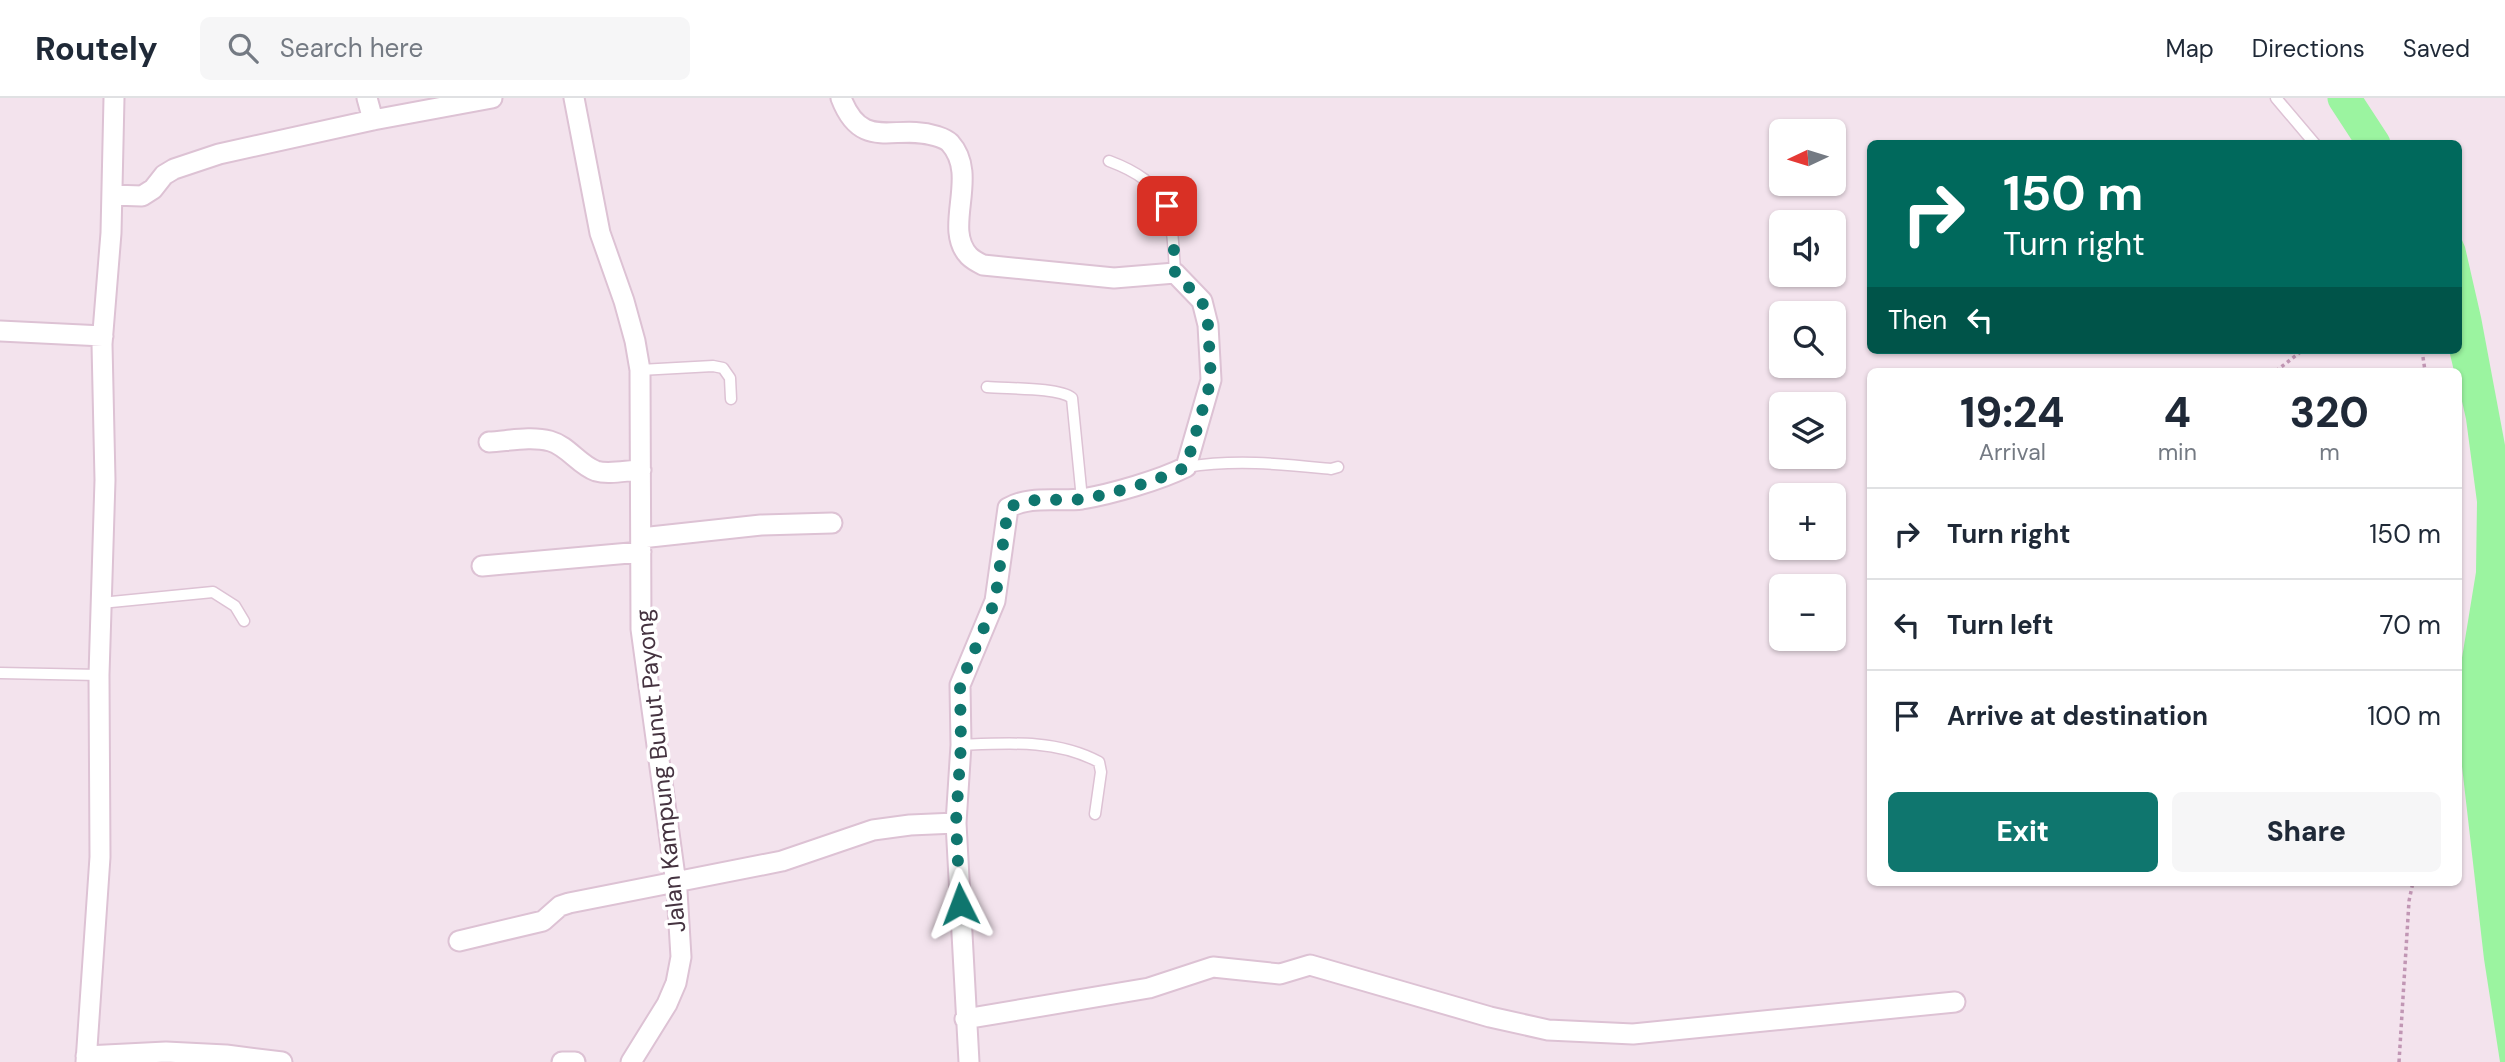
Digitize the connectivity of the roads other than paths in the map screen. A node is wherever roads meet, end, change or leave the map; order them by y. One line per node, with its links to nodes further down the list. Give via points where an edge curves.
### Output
1 (114, 98): 10 (street)
2 (367, 98): 7 (street)
3 (492, 98): 7 (street)
4 (574, 98): 14 (street, Jalan Kampung Bunut Payong, via 600,233 624,301)
5 (841, 98): 11 (street, via 852,120 869,132 948,140 960,155 964,180 959,226 962,246 983,265 1114,278)
6 (2276, 98): 8 (lane)
7 (373, 120): 10 (street, via 219,154 174,169 142,196)
8 (2312, 140)
9 (1110, 162): 11 (lane, via 1132,170 1154,187 1167,206)
10 (112, 195): 13 (street)
11 (1175, 273): 18 (street, via 1202,301 1208,325 1211,380)
12 (0, 331): 13 (street)
13 (103, 336): 25 (street)
14 (640, 370): 16 (lane, via 723,368 730,378); 20 (street, Jalan Kampung Bunut Payong)
15 (987, 387): 21 (lane, via 1055,392 1072,398)
16 (731, 399)
17 (489, 442): 20 (street, via 548,440 594,470)
18 (1186, 467): 19 (lane, via 1220,462); 21 (street)
19 (1338, 467)
20 (641, 470): 23 (street, Jalan Kampung Bunut Payong)
21 (1082, 499): 29 (street, via 1019,501 1008,508 995,601 960,685)
22 (832, 523): 23 (street, via 761,525)
23 (641, 545): 24 (street); 32 (street, Jalan Kampung Bunut Payong, via 641,629)
24 (482, 566)
25 (101, 603): 26 (lane, via 213,592 235,606); 28 (street)
26 (244, 621)
27 (0, 673): 28 (lane)
28 (99, 675): 36 (street, via 100,857)
29 (961, 745): 30 (lane, via 1023,742 1080,752 1099,762); 31 (street)
30 (1095, 814)
31 (956, 822): 32 (street, via 873,830 782,861); 35 (street)
32 (676, 883): 33 (street, via 560,906 543,921); 40 (street, Jalan Kampung Bunut Payong, via 681,957 676,983)
33 (459, 941)
34 (1955, 1002): 35 (street, via 1633,1034 1548,1030 1310,965 1280,974 1213,967 1149,988)
35 (965, 1019): 41 (street)
36 (86, 1059): 37 (street, via 166,1052)
37 (282, 1062)
38 (562, 1062): 39 (street)
39 (575, 1062)
40 (631, 1062)
41 (969, 1062)

